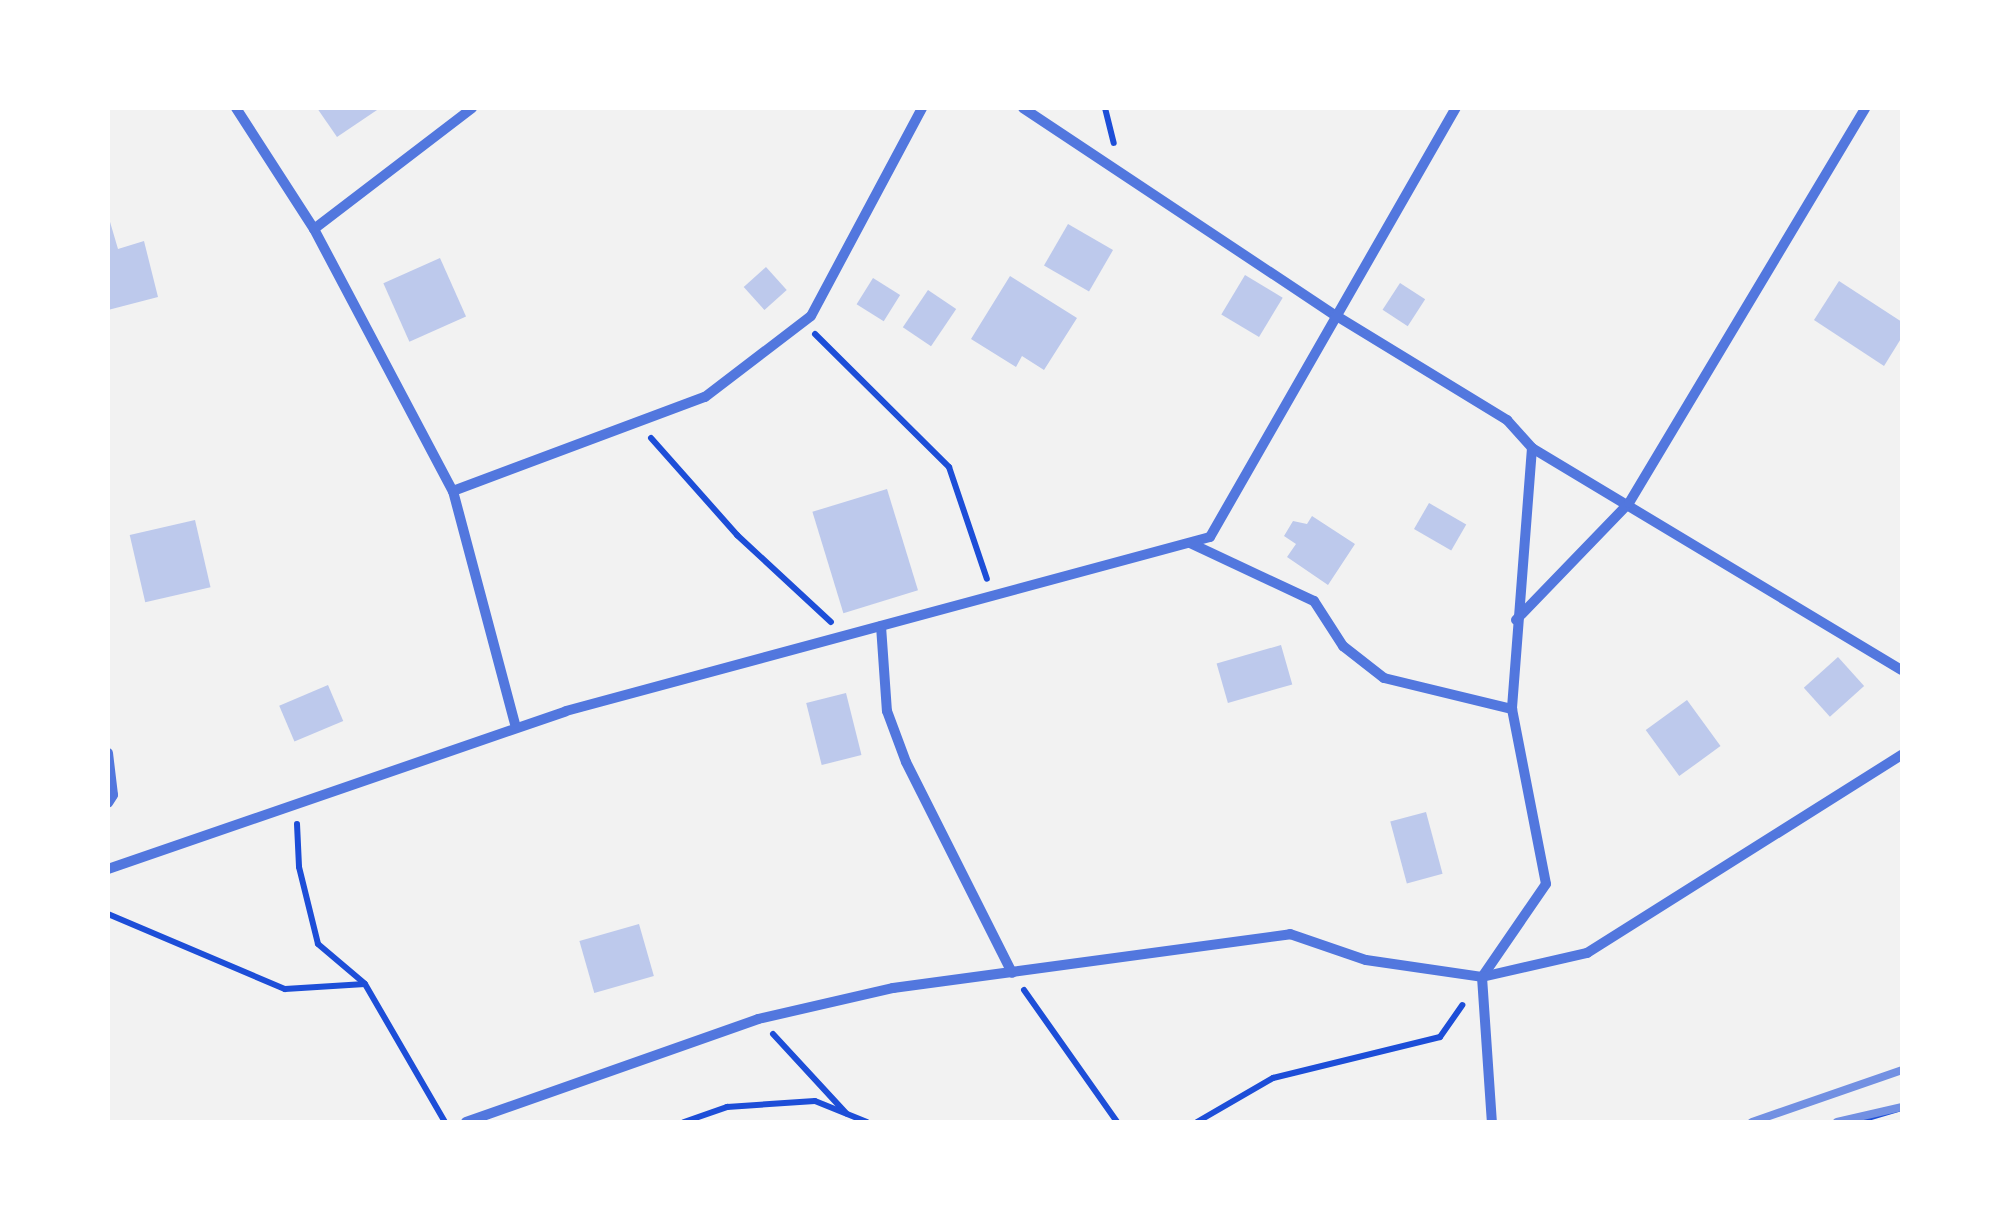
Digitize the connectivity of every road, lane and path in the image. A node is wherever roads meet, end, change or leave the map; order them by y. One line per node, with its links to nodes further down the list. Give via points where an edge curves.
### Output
1 (236, 108): 7 (street)
2 (472, 108): 7 (street)
3 (922, 108): 9 (street)
4 (1023, 108): 8 (street)
5 (1456, 108): 8 (street)
6 (1865, 108): 13 (street)
7 (314, 228): 12 (street)
8 (1335, 315): 11 (street, via 1507,420); 14 (street, via 1210,536)
9 (803, 323): 10 (street, via 705,397); 15 (path, via 949,467)
10 (637, 422): 12 (street); 18 (path, via 737,535 828,616)
11 (1532, 448): 13 (street); 16 (street)
12 (452, 491): 21 (street)
13 (1629, 504): 16 (street); 19 (street)
14 (1190, 542): 15 (street); 20 (street, via 1314,601 1344,646 1384,678 1474,705)
15 (993, 597): 17 (street)
16 (1516, 620): 20 (street)
17 (881, 626): 18 (street); 28 (street, via 888,710 906,762 961,860)
18 (837, 638): 21 (street)
19 (1902, 670)
20 (1512, 709): 29 (street, via 1546,884)
21 (516, 726): 24 (street)
22 (108, 752): 25 (street)
23 (1902, 754): 29 (street, via 1587,953)
24 (296, 802): 26 (street); 30 (path, via 299,868 318,944)
25 (108, 804)
26 (108, 869)
27 (108, 914): 30 (path, via 286,989)
28 (1012, 973): 29 (street, via 1290,934 1366,960); 31 (street, via 893,988); 38 (path)
29 (1482, 977): 39 (path, via 1440,1037 1273,1078); 40 (street)
30 (365, 984): 34 (path)
31 (758, 1019): 33 (path); 35 (street)
32 (1902, 1108): 41 (path)
33 (849, 1115): 36 (path, via 815,1101 727,1107); 37 (path)
34 (445, 1122)
35 (466, 1122)
36 (684, 1122)
37 (868, 1122)
38 (1115, 1122)
39 (1197, 1122)
40 (1492, 1122)
41 (1854, 1122)

